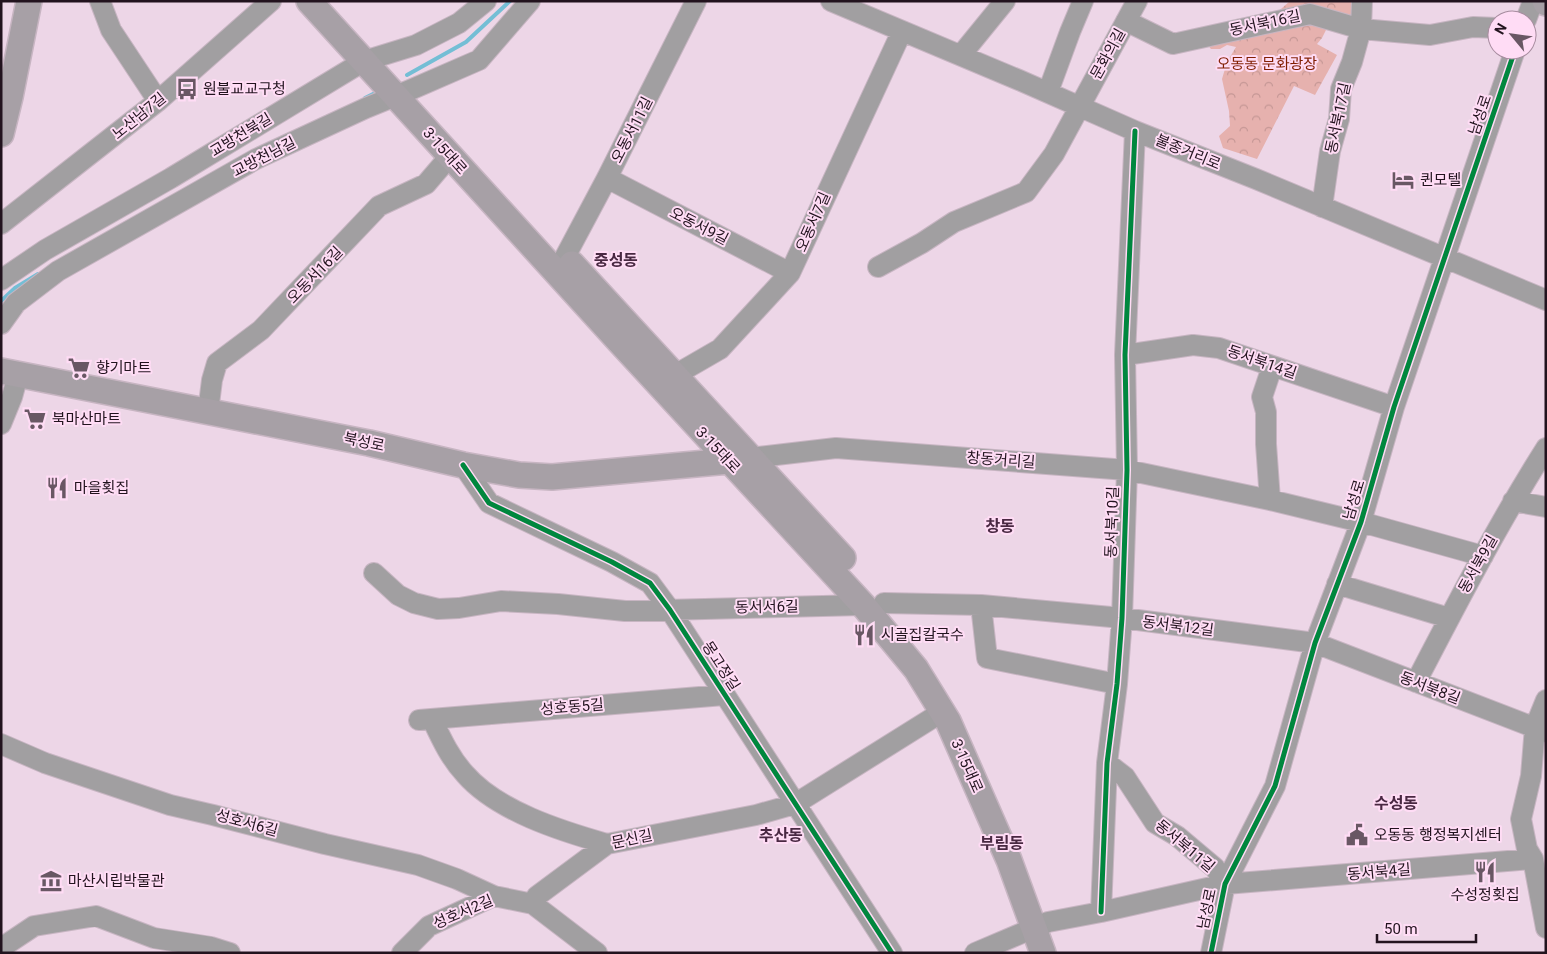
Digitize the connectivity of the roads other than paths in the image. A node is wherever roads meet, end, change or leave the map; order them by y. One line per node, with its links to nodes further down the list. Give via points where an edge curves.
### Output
1 (29, 1): 23 (main road)
2 (100, 1): 24 (street, via 111,30)
3 (271, 1): 24 (street, 노산남7길)
4 (309, 1): 19 (main road, 3·15대로)
5 (328, 1): 19 (main road, 3·15대로)
6 (486, 1): 19 (street, 교방천북길, via 459,23 416,45)
7 (530, 1): 22 (street, 교방천남길, via 479,60)
8 (696, 1): 29 (street, 오동서11길)
9 (1005, 1): 18 (street)
10 (1083, 1): 21 (street)
11 (1137, 1): 14 (street, 문화의길)
12 (1362, 1): 16 (street, 동서북17길)
13 (838, 3): 17 (street, 불종거리로)
14 (1126, 21): 16 (street, 동서북16길, via 1173,44 1310,14); 25 (street, 문화의길)
15 (1487, 28): 16 (street, 동서북16길, via 1430,35)
16 (1361, 29): 30 (street, 동서북17길, via 1341,89 1339,119 1330,151)
17 (902, 31): 18 (street, 불종거리로); 35 (street, 오동서7길)
18 (961, 55): 21 (street, 불종거리로)
19 (372, 59): 22 (main road, 3·15대로); 36 (street, 교방천북길, via 45,250)
20 (1512, 60): 33 (street, 남성로)
21 (1048, 92): 25 (street, 불종거리로)
22 (403, 93): 28 (main road, 3·15대로); 32 (main road, 3·15대로); 38 (street, 교방천남길, via 256,159 58,271 16,303)
23 (6, 97): 27 (main road)
24 (158, 101): 31 (street, 노산남7길)
25 (1079, 106): 26 (street, 불종거리로); 34 (street, 문화의길, via 1054,154 1026,192 954,222)
26 (1135, 131): 30 (street, 불종거리로); 39 (street, 동서북10길)
27 (1, 134)
28 (450, 156): 44 (street, 오동서16길, via 426,184 380,206 262,330 217,363); 47 (main road, 3·15대로)
29 (607, 178): 32 (street, 오동서11길); 35 (street, 오동서9길)
30 (1322, 207): 33 (street, 불종거리로)
31 (1, 224)
32 (565, 257): 42 (main road, 3·15대로)
33 (1445, 258): 37 (street, 불종거리로); 43 (street, 남성로)
34 (878, 267)
35 (790, 273): 42 (street, 오동서7길, via 720,349)
36 (1, 280)
37 (1546, 300)
38 (1, 324)
39 (1125, 355): 40 (street, 동서북14길, via 1193,345 1219,348); 49 (street, 동서북10길)
40 (1272, 367): 43 (street, 동서북14길); 50 (street, via 1262,397 1266,412)
41 (9, 373): 44 (main road, 북성로); 45 (street, via 12,397)
42 (675, 376): 47 (main road, 3·15대로)
43 (1394, 407): 53 (street, 남성로)
44 (208, 412): 48 (main road, 북성로)
45 (1, 424)
46 (1546, 448): 51 (street, 동서북9길)
47 (740, 459): 48 (main road, 북성로, via 552,477); 49 (street, 창동거리길, via 836,448); 57 (main road, 3·15대로)
48 (463, 465): 59 (street, 몽고정길, via 489,503 650,583)
49 (1127, 470): 50 (street, 창동거리길); 60 (street, 동서북10길)
50 (1270, 500): 53 (street, 창동거리길)
51 (1513, 501): 52 (street); 54 (street, 동서북9길)
52 (1546, 507)
53 (1361, 522): 54 (street, 창동거리길); 56 (street, 남성로)
54 (1483, 556): 61 (street, 동서북9길)
55 (374, 573): 59 (street, 동서서6길, via 398,595 438,609 501,601 625,611)
56 (1337, 584): 61 (street); 62 (street, 남성로)
57 (874, 604): 58 (street, 동서북12길); 59 (street, 동서서6길); 67 (main road, 3·15대로); 78 (main road, 3·15대로, via 928,660 961,718 1023,857)
58 (981, 605): 60 (street, 동서북12길); 64 (street, via 987,658)
59 (670, 610): 65 (street, 몽고정길)
60 (1122, 618): 62 (street, 동서북12길); 64 (street, 동서북10길)
61 (1449, 618): 63 (street, 동서북9길)
62 (1315, 643): 63 (street, 동서북8길); 74 (street, 남성로, via 1275,786)
63 (1416, 682): 68 (street, 동서북8길)
64 (1117, 684): 70 (street, 동서북10길)
65 (724, 695): 71 (street, 몽고정길); 72 (street, 성호동5길, via 426,719 465,774 499,802 572,834)
66 (1546, 700): 68 (street)
67 (942, 712): 71 (street, 문신길); 78 (main road, 3·15대로)
68 (1540, 730): 73 (street, via 1521,819 1527,849)
69 (1, 744): 75 (street, 성호서6길, via 45,763 170,805 418,865)
70 (1107, 763): 74 (street, 동서북11길, via 1125,778 1155,823 1177,836 1215,868); 77 (street, 동서북10길)
71 (795, 804): 72 (street, 문신길); 84 (street, 몽고정길)
72 (607, 844): 76 (street, 문신길, via 537,896)
73 (1533, 859): 74 (street, 동서북4길); 79 (street)
74 (1225, 884): 77 (street); 88 (street, 남성로)
75 (494, 896): 76 (street, 성호서2길); 83 (street, 성호서2길, via 429,926)
76 (533, 904): 81 (street)
77 (1101, 912): 78 (street)
78 (1041, 925): 85 (street); 86 (main road, 3·15대로); 87 (main road, 3·15대로)
79 (1546, 928)
80 (1, 948): 82 (street, via 34,926 96,916 154,938)
81 (589, 950)
82 (230, 953)
83 (402, 953)
84 (892, 953)
85 (975, 953)
86 (1043, 953)
87 (1062, 953)
88 (1211, 953)

